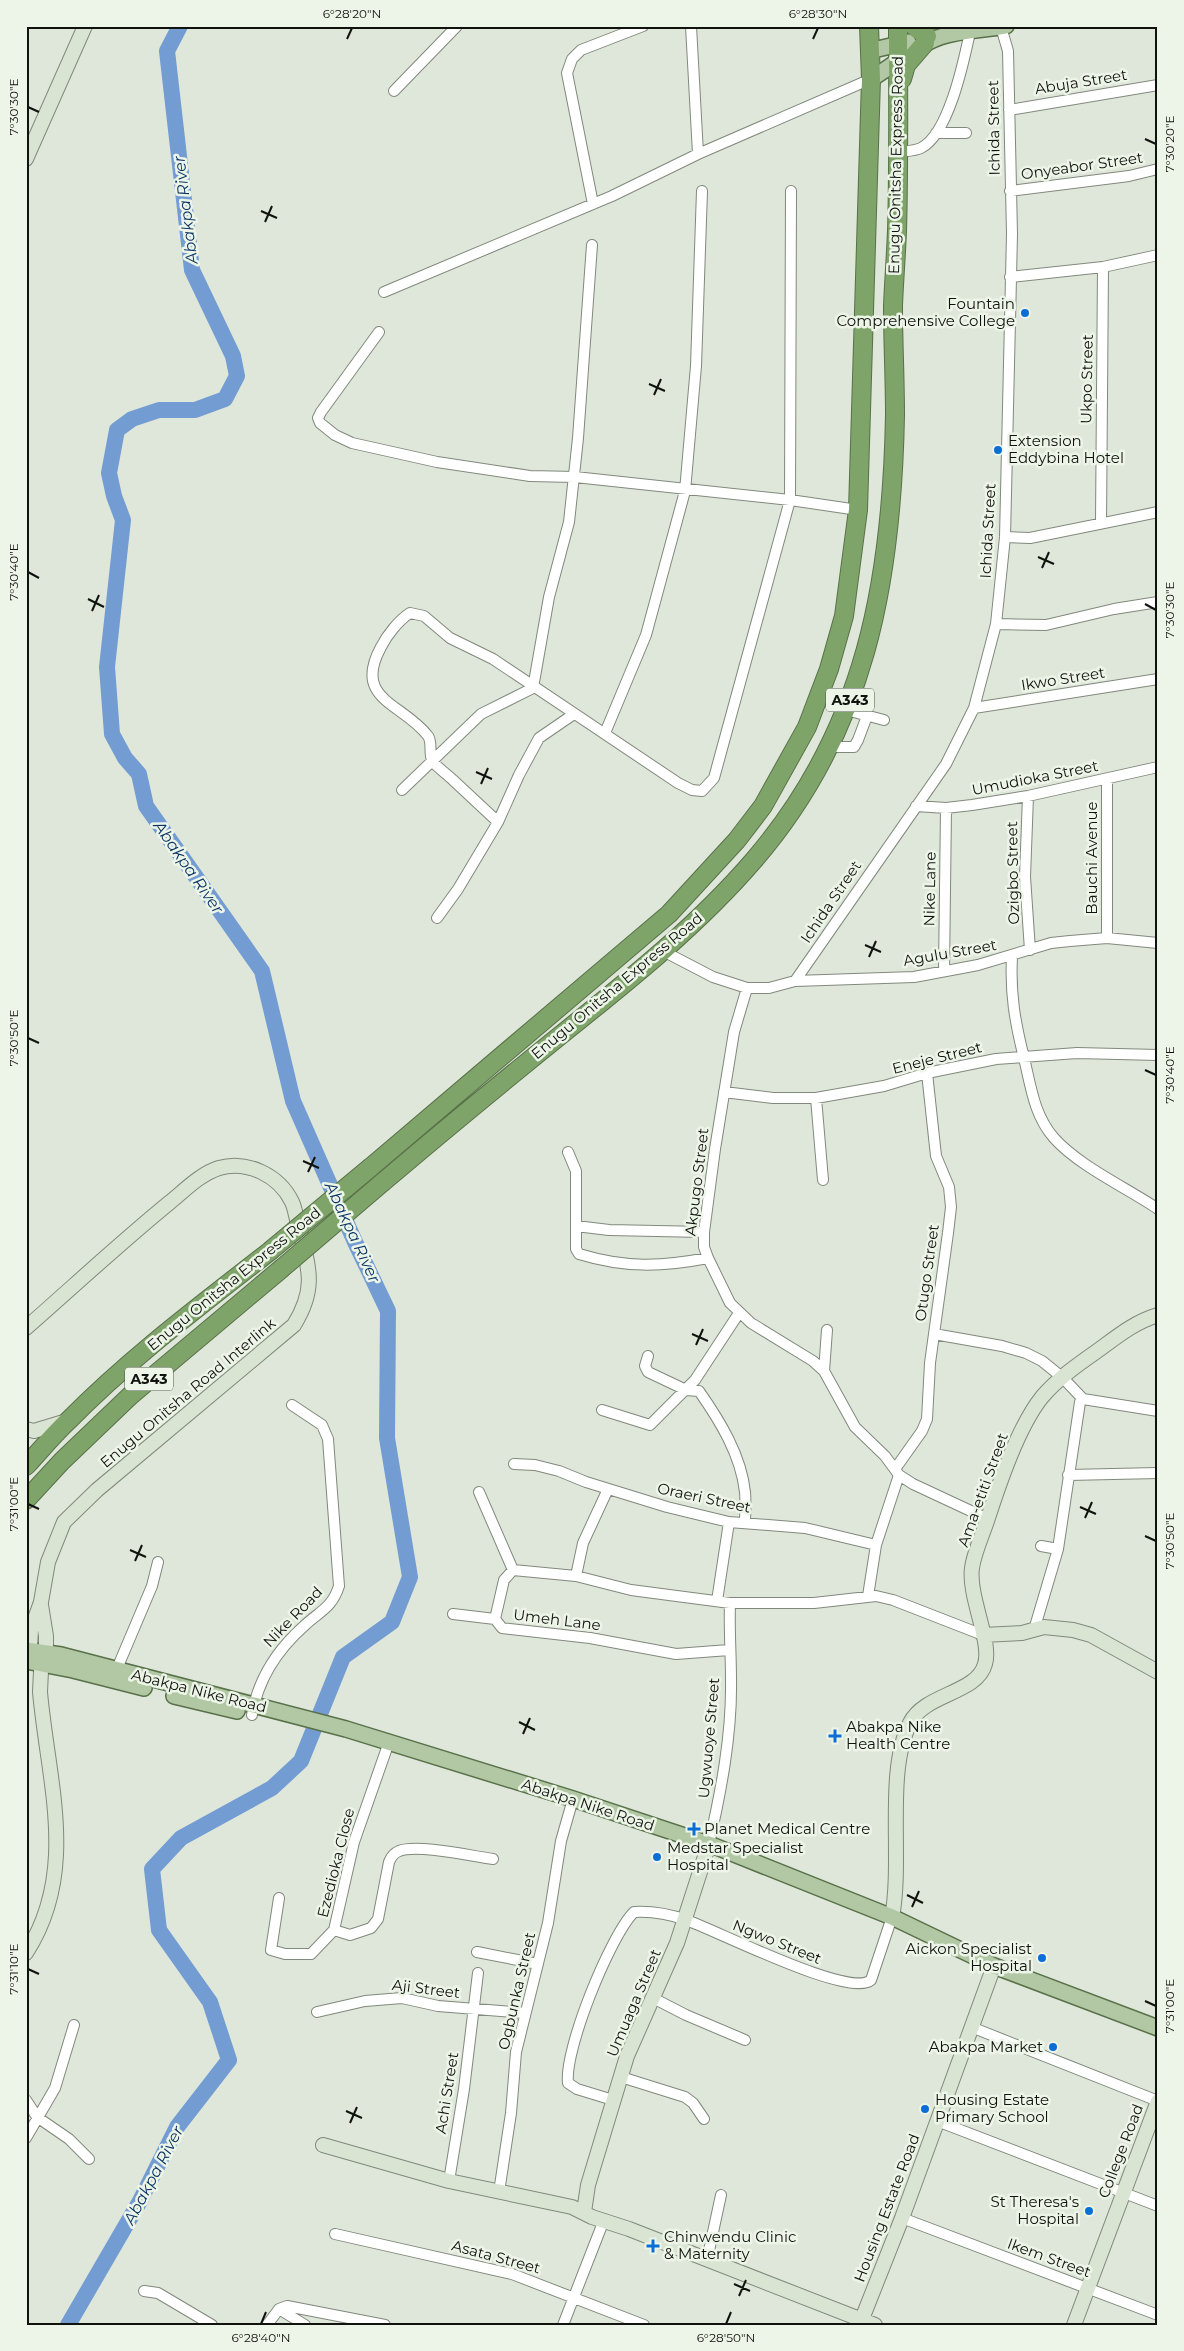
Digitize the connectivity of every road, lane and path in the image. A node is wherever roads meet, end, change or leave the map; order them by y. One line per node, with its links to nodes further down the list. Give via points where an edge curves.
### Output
1 (85, 26): 21 (street)
2 (457, 26): 15 (street)
3 (643, 26): 26 (street, via 580,50 567,72)
4 (691, 26): 20 (street)
5 (869, 26): 10 (highway, Enugu Onitsha Express Road / A343)
6 (898, 26): 11 (highway, Enugu Onitsha Express Road / A343)
7 (1003, 27): 8 (main road); 16 (street, Ichida Street, via 1008,52)
8 (970, 32): 9 (main road); 17 (street, via 960,79)
9 (927, 35): 11 (main road); 14 (highway, via 906,64)
10 (869, 51): 11 (main road); 12 (highway, Enugu Onitsha Express Road / A343)
11 (899, 54): 12 (main road); 14 (highway, Enugu Onitsha Express Road / A343)
12 (871, 79): 20 (street); 36 (highway, Enugu Onitsha Express Road / A343)
13 (1158, 85): 16 (street, Abuja Street)
14 (900, 89): 19 (highway, Enugu Onitsha Express Road / A343)
15 (394, 91)
16 (1009, 110): 25 (street, Ichida Street)
17 (936, 133): 18 (street); 19 (street, via 921,148)
18 (966, 133)
19 (898, 152): 45 (highway, Enugu Onitsha Express Road / A343, via 893,306 895,412 890,514 883,580 870,638)
20 (698, 154): 26 (street)
21 (26, 160)
22 (1158, 169): 25 (street, Onyeabor Street, via 1129,176)
23 (702, 191): 34 (street, via 696,366)
24 (790, 191): 35 (street)
25 (1010, 191): 30 (street, Ichida Street)
26 (593, 204): 31 (street)
27 (592, 245): 33 (street)
28 (1158, 255): 29 (street)
29 (1103, 267): 30 (street); 38 (street, Ukpo Street)
30 (1010, 277): 39 (street, Ichida Street)
31 (384, 292)
32 (379, 332): 33 (street, via 320,412 320,423 335,435 352,443 437,462 530,476)
33 (575, 477): 34 (street); 43 (street, via 569,522 550,597)
34 (685, 491): 35 (street); 49 (street, via 646,636)
35 (790, 500): 36 (street); 49 (street, via 714,778 702,791 692,790)
36 (858, 510): 92 (highway, Enugu Onitsha Express Road / A343, bridge, via 844,616 818,701 763,806 737,840 669,914 270,1251 165,1333)
37 (1158, 512): 38 (street)
38 (1100, 522): 39 (street, via 1030,538)
39 (1005, 537): 41 (street, Ichida Street)
40 (1158, 602): 41 (street, via 1046,626)
41 (996, 624): 44 (street, Ichida Street)
42 (1158, 679): 44 (street, Ikwo Street)
43 (533, 688): 46 (street); 51 (street, via 481,714); 51 (street, via 493,659 450,638 424,616 410,613 404,616 383,642 370,674 381,699 429,737)
44 (974, 708): 56 (street, Ichida Street, via 946,764)
45 (846, 710): 47 (street); 50 (highway, Enugu Onitsha Express Road / A343)
46 (574, 714): 49 (street); 58 (street, via 539,738)
47 (867, 716): 48 (street); 50 (street, via 854,747)
48 (884, 720)
49 (605, 733)
50 (829, 747): 62 (highway, Enugu Onitsha Express Road / A343, via 797,803 757,857)
51 (432, 761): 54 (street); 58 (street)
52 (1158, 767): 53 (street, Umudioka Street)
53 (1107, 779): 55 (street, Umudioka Street); 60 (street, Bauchi Avenue)
54 (402, 790)
55 (1028, 796): 57 (street, Umudioka Street); 63 (street, Ozigbo Street, via 1025,877)
56 (916, 806): 57 (street, Umudioka Street); 66 (street, Ichida Street)
57 (946, 808): 65 (street, Nike Lane)
58 (498, 822): 59 (street)
59 (437, 918)
60 (1107, 938): 61 (street, Agulu Street); 63 (street, Agulu Street, via 1070,940)
61 (1158, 943)
62 (663, 950): 67 (street, Agulu Street, via 713,977); 101 (highway, Enugu Onitsha Express Road / A343, bridge, via 130,1395)
63 (1030, 950): 64 (street, Agulu Street)
64 (1012, 957): 65 (street, Agulu Street); 69 (street, via 1014,1018)
65 (944, 971): 66 (street, Agulu Street, via 914,977)
66 (795, 981): 67 (street, Agulu Street, via 769,988)
67 (747, 988): 71 (street, Akpugo Street, via 734,1032)
68 (1158, 1054): 69 (street, Eneje Street, via 1077,1053)
69 (1024, 1057): 70 (street, Eneje Street, via 996,1058); 75 (street, via 1033,1100 1040,1118 1055,1139 1068,1151)
70 (928, 1073): 72 (street, Eneje Street, via 884,1086); 83 (street, Otugo Street, via 936,1156 949,1187 950,1207)
71 (724, 1092): 72 (street, Eneje Street, via 773,1098); 77 (street, Akpugo Street)
72 (816, 1098): 74 (street)
73 (568, 1152): 76 (street, via 576,1171)
74 (824, 1180)
75 (1158, 1209)
76 (576, 1226): 77 (street); 78 (street, via 576,1249 585,1256 624,1264 662,1266)
77 (704, 1232): 78 (street, Akpugo Street)
78 (708, 1258): 79 (street, Akpugo Street, via 730,1303)
79 (739, 1313): 85 (street, Akpugo Street, via 751,1324 813,1360); 87 (street)
80 (1158, 1315): 86 (street, Ama-etiti Street, via 1138,1321)
81 (26, 1328): 119 (street, Enugu Onitsha Road Interlink, via 142,1226 201,1177 218,1168 240,1165 262,1172 280,1185 292,1202 308,1266 310,1289 304,1309 294,1325 97,1490 64,1522 48,1562 40,1602 46,1636)
82 (827, 1330): 85 (street)
83 (934, 1334): 86 (street, via 1026,1353); 96 (street, Otugo Street, via 927,1419)
84 (648, 1356): 87 (street, via 645,1366 648,1372)
85 (824, 1371): 96 (street, Akpugo Street, via 855,1427)
86 (1063, 1378): 88 (street); 102 (street, Ama-etiti Street, via 1042,1397 1032,1413 1002,1476)
87 (689, 1390): 90 (street, via 650,1424); 104 (street, via 699,1391 729,1438 745,1493)
88 (1083, 1399): 91 (street); 98 (street)
89 (292, 1405): 122 (street, Nike Road, via 322,1425 328,1439 339,1586 334,1600 273,1659)
90 (602, 1410)
91 (1158, 1411)
92 (68, 1421): 93 (street, via 34,1431); 95 (highway, Enugu Onitsha Express Road / A343)
93 (26, 1429)
94 (514, 1464): 99 (street, Oraeri Street, via 559,1471)
95 (26, 1466)
96 (897, 1472): 102 (street, Akpugo Street, via 913,1484); 105 (street, Otugo Street)
97 (1158, 1473): 98 (street)
98 (1068, 1475): 107 (street)
99 (608, 1489): 103 (street, Oraeri Street); 110 (street, via 583,1543)
100 (479, 1492): 109 (street)
101 (26, 1500)
102 (988, 1519): 117 (street, Ama-etiti Street, via 972,1568 974,1600)
103 (729, 1522): 104 (street, Oraeri Street); 112 (street)
104 (745, 1523): 105 (street, Oraeri Street, via 805,1528)
105 (876, 1544): 111 (street, Otugo Street)
106 (1041, 1546): 107 (street)
107 (1058, 1549): 116 (street)
108 (158, 1562): 120 (street, via 152,1586)
109 (513, 1570): 110 (street); 115 (street, Umeh Lane, via 504,1580)
110 (576, 1576): 112 (street, via 631,1590)
111 (868, 1596): 113 (street, via 814,1603); 117 (street, via 893,1600)
112 (718, 1601): 113 (street)
113 (730, 1603): 118 (street, Ugwuoye Street)
114 (453, 1614): 115 (street)
115 (495, 1619): 118 (street, Umeh Lane, via 502,1628 590,1638 676,1654)
116 (1034, 1630): 117 (street); 121 (street, via 1044,1627 1091,1635)
117 (982, 1636): 129 (street, Ama-etiti Street, via 987,1651 985,1665 970,1684 925,1706 910,1722 898,1770 898,1878)
118 (729, 1650): 125 (street, Ugwuoye Street, via 732,1679 729,1722 720,1796)
119 (35, 1659): 120 (main road, Abakpa Nike Road); 122 (main road, Abakpa Nike Road); 132 (street, Enugu Onitsha Road Interlink, via 57,1826 56,1864 50,1906)
120 (116, 1671): 122 (main road, Abakpa Nike Road)
121 (1158, 1672)
122 (253, 1710): 123 (main road, Abakpa Nike Road)
123 (387, 1747): 124 (main road, Abakpa Nike Road); 130 (street, Ezedioka Close, via 354,1842)
124 (572, 1803): 125 (main road, Abakpa Nike Road); 133 (street, Ogbunka Street, via 561,1841)
125 (708, 1848): 128 (street, Umuaga Street); 129 (main road, Abakpa Nike Road)
126 (493, 1859): 130 (street, via 418,1849 398,1852 389,1862 375,1924 350,1935)
127 (279, 1898): 130 (street, Ezedioka Close, via 271,1950 285,1954 311,1954)
128 (685, 1919): 129 (street, Ngwo Street, via 819,1976 860,1985 870,1980); 136 (street, Umuaga Street); 147 (street, via 652,1911 634,1912 625,1921 604,1960 567,2078 576,2089)
129 (891, 1921): 134 (main road, Abakpa Nike Road)
130 (334, 1930)
131 (477, 1952): 133 (street)
132 (26, 1953)
133 (538, 1964): 139 (street, Ogbunka Street)
134 (993, 1969): 141 (street, Housing Estate Road); 142 (main road, Abakpa Nike Road); 143 (main road, Abakpa Nike Road)
135 (478, 1973): 137 (street, Achi Street)
136 (653, 1998): 144 (street); 145 (street, Umuaga Street, via 632,2041)
137 (473, 2010): 138 (street, Aji Street, via 402,1998 365,2001); 139 (street, Aji Street); 155 (street, Achi Street)
138 (317, 2012)
139 (524, 2013): 156 (street, Ogbunka Street, via 516,2052)
140 (74, 2026): 149 (street, via 55,2088)
141 (971, 2027): 148 (street); 151 (street, Housing Estate Road)
142 (1158, 2028)
143 (1158, 2037)
144 (745, 2040)
145 (621, 2077): 147 (street, Umuaga Street); 150 (street, via 685,2097)
146 (26, 2100): 149 (street)
147 (613, 2100): 160 (street, Umuaga Street, via 588,2186)
148 (1158, 2101): 157 (street, College Road)
149 (37, 2117): 152 (street); 154 (street, via 69,2138)
150 (704, 2119)
151 (937, 2121): 157 (street); 161 (street, Housing Estate Road)
152 (26, 2138)
153 (322, 2145): 155 (street)
154 (89, 2159)
155 (449, 2181): 156 (street)
156 (499, 2192): 160 (street)
157 (1122, 2192): 159 (street); 165 (street, College Road)
158 (721, 2195): 164 (street)
159 (1158, 2206)
160 (584, 2212): 162 (street)
161 (902, 2218): 165 (street, Ikem Street); 170 (street, Housing Estate Road)
162 (604, 2220): 164 (street); 167 (street)
163 (335, 2234): 167 (street, Asata Street, via 512,2274)
164 (707, 2260): 170 (street)
165 (1088, 2288): 169 (street, Ikem Street); 178 (street, College Road)
166 (144, 2291): 171 (street, via 158,2293)
167 (573, 2299): 175 (street); 176 (street, Asata Street)
168 (278, 2309): 172 (street); 173 (street); 174 (street, via 288,2306)
169 (1158, 2315)
170 (862, 2319): 177 (street)
171 (212, 2325)
172 (267, 2325)
173 (305, 2325)
174 (385, 2325)
175 (563, 2325)
176 (644, 2325)
177 (876, 2325)
178 (1074, 2325)

